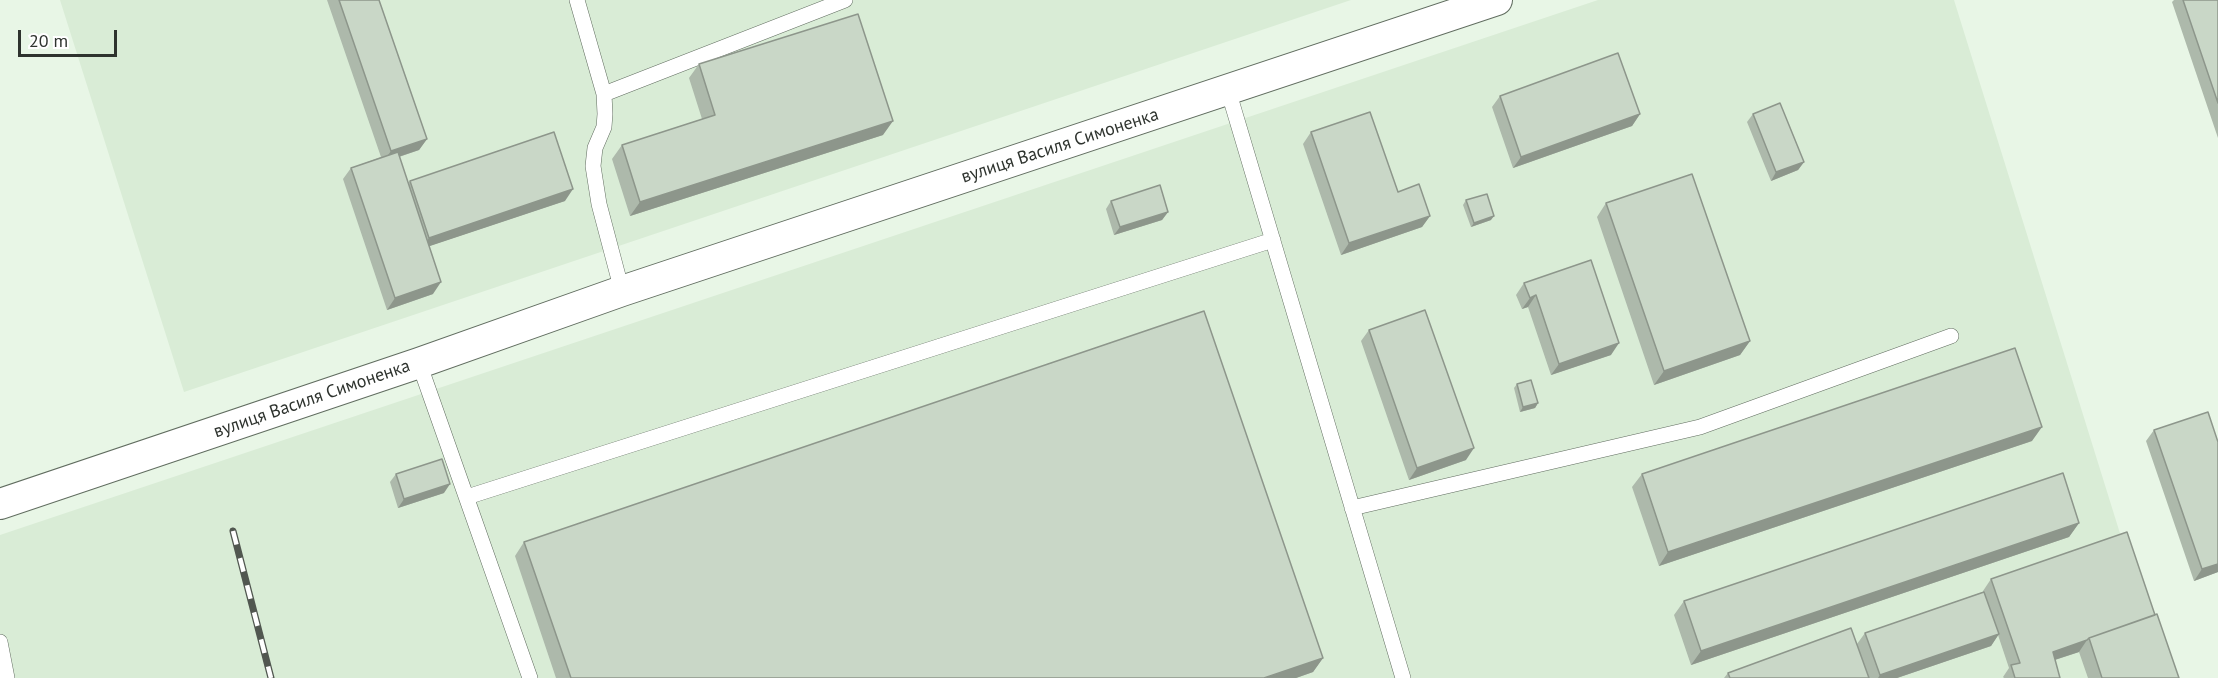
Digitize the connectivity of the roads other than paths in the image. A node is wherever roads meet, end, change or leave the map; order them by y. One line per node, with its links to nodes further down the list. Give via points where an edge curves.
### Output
1 (577, 0): 5 (lane)
2 (845, 0): 5 (lane)
3 (1497, 0): 4 (street, вулиця Василя Симоненка)
4 (1228, 90): 6 (lane); 7 (street, вулиця Василя Симоненка)
5 (604, 94): 7 (lane, via 604,127 593,166)
6 (1273, 240): 10 (lane); 12 (lane)
7 (622, 291): 9 (street, вулиця Василя Симоненка)
8 (1951, 336): 12 (lane, via 1700,427)
9 (419, 363): 10 (lane); 11 (street, вулиця Василя Симоненка)
10 (467, 497): 15 (lane)
11 (0, 504)
12 (1352, 508): 16 (lane)
13 (0, 642): 14 (lane)
14 (7, 678)
15 (530, 678)
16 (1403, 678)

